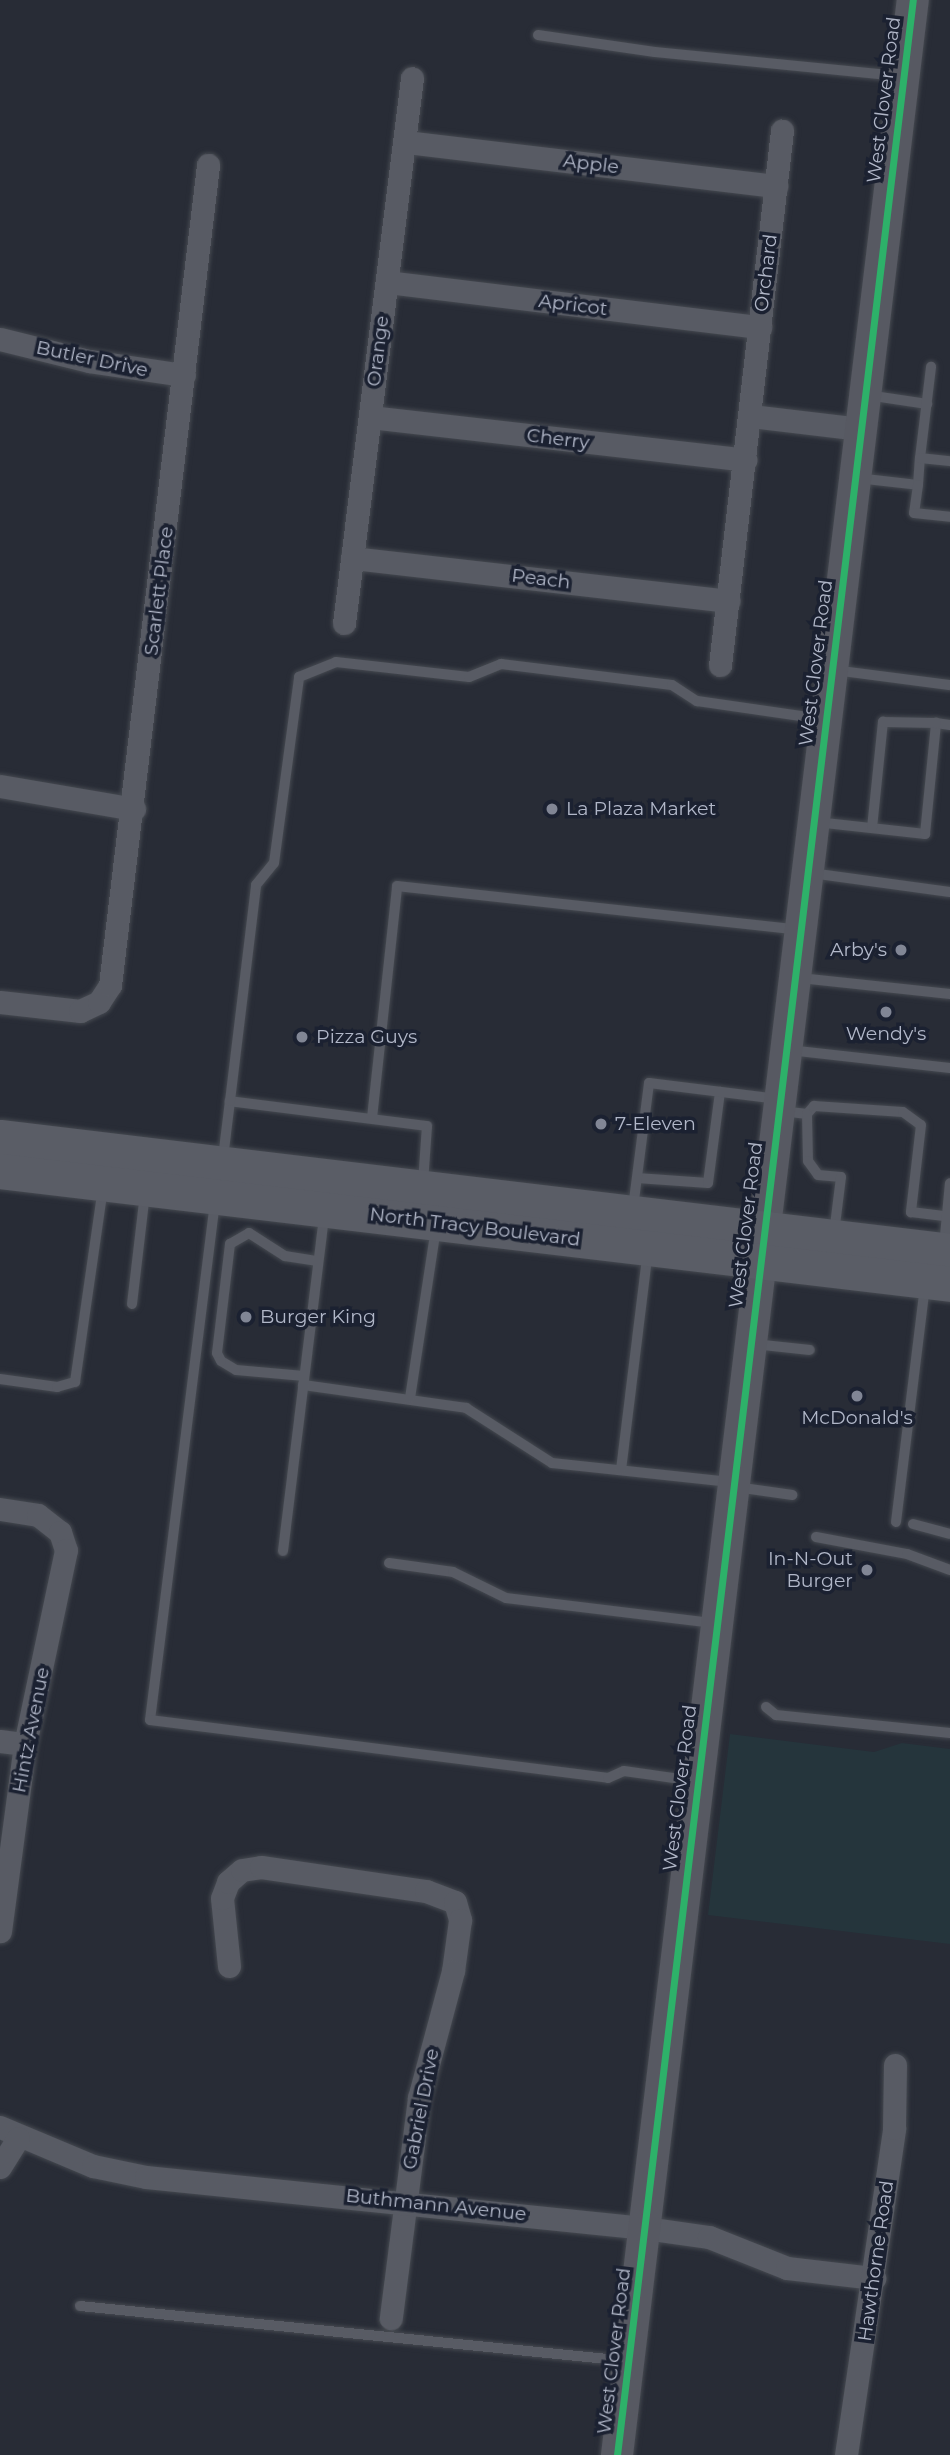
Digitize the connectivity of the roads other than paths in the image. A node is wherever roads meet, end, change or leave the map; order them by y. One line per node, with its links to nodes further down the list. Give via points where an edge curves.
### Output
1 (913, 0): 3 (street, West Clover Road)
2 (538, 36): 3 (lane)
3 (902, 76): 14 (street, West Clover Road)
4 (412, 78): 6 (street, Orange)
5 (782, 131): 8 (street, Orchard)
6 (406, 142): 8 (street, Apple); 9 (street, Orange)
7 (208, 165): 13 (street, Scarlett Place)
8 (776, 186): 10 (street, Orchard)
9 (387, 282): 10 (street, Apricot); 17 (street, Orange)
10 (760, 327): 16 (street, Orchard)
11 (0, 339): 13 (street, Butler Drive, via 89,361)
12 (931, 367): 15 (lane)
13 (184, 375): 35 (street, Scarlett Place)
14 (864, 395): 15 (lane); 18 (street, West Clover Road)
15 (927, 404): 19 (lane)
16 (751, 416): 18 (street); 20 (street, Orchard)
17 (370, 417): 20 (street, Cherry); 25 (street, Orange)
18 (860, 429): 22 (street, West Clover Road)
19 (920, 458): 21 (lane); 23 (lane)
20 (746, 460): 26 (street, Orchard)
21 (950, 461)
22 (854, 478): 23 (lane); 29 (street, West Clover Road)
23 (918, 485): 24 (lane, via 914,513)
24 (950, 517)
25 (352, 558): 26 (street, Peach); 27 (street, Orange)
26 (729, 601): 28 (street, Orchard)
27 (344, 623)
28 (720, 665)
29 (831, 670): 30 (lane); 31 (street, West Clover Road)
30 (950, 685)
31 (825, 720): 36 (street, West Clover Road); 47 (lane, via 696,701 672,685 501,664 469,677 336,662 299,677 274,863 256,884)
32 (936, 723): 33 (lane); 37 (lane, via 883,722); 37 (lane, via 925,834)
33 (950, 725)
34 (0, 786): 35 (street)
35 (134, 809): 43 (street, Scarlett Place, via 113,975 106,995 90,1008 68,1011)
36 (813, 822): 37 (lane); 38 (street, West Clover Road)
37 (872, 828)
38 (807, 872): 39 (lane); 40 (street, West Clover Road)
39 (950, 892)
40 (800, 930): 41 (street, West Clover Road); 50 (lane, via 397,886)
41 (794, 978): 42 (lane); 44 (street, West Clover Road)
42 (950, 993)
43 (0, 1002)
44 (786, 1049): 45 (lane); 48 (street, West Clover Road)
45 (950, 1068)
46 (720, 1092): 48 (lane); 55 (lane, via 708,1183); 55 (lane, via 649,1083)
47 (230, 1101): 50 (lane); 57 (lane)
48 (777, 1104): 49 (lane); 66 (street, West Clover Road)
49 (807, 1114): 64 (lane, via 808,1161 818,1175 841,1177); 65 (lane, via 814,1106 903,1112 921,1125 911,1212)
50 (372, 1118): 58 (lane, via 427,1126)
51 (0, 1137): 52 (main road, North Tracy Boulevard)
52 (105, 1166): 53 (main road, North Tracy Boulevard); 54 (main road, North Tracy Boulevard); 73 (lane, via 75,1382 57,1387)
53 (0, 1171)
54 (148, 1171): 57 (main road, North Tracy Boulevard); 70 (lane)
55 (637, 1178): 61 (lane)
56 (950, 1183): 65 (lane)
57 (234, 1187): 58 (main road, North Tracy Boulevard); 60 (main road, North Tracy Boulevard); 92 (lane, via 150,1720 608,1778 624,1771)
58 (413, 1194): 59 (main road, North Tracy Boulevard)
59 (592, 1208): 61 (main road, North Tracy Boulevard); 63 (lane)
60 (324, 1209): 62 (main road, North Tracy Boulevard); 68 (lane)
61 (632, 1213): 66 (main road, North Tracy Boulevard)
62 (444, 1217): 67 (main road, North Tracy Boulevard); 75 (lane)
63 (555, 1218)
64 (833, 1236): 65 (main road, North Tracy Boulevard); 66 (main road, North Tracy Boulevard)
65 (947, 1239)
66 (760, 1245): 67 (main road, North Tracy Boulevard); 69 (main road, North Tracy Boulevard); 71 (street, West Clover Road)
67 (649, 1249): 76 (lane)
68 (318, 1261): 74 (lane); 74 (lane, via 285,1256 249,1233 230,1244 217,1353 221,1361 236,1370)
69 (938, 1283): 80 (lane)
70 (132, 1304)
71 (748, 1343): 72 (lane); 77 (street, West Clover Road)
72 (810, 1350)
73 (0, 1379)
74 (303, 1381): 75 (lane); 84 (lane)
75 (410, 1398): 76 (lane, via 466,1408 552,1463)
76 (621, 1470): 77 (lane)
77 (733, 1484): 78 (lane); 87 (street, West Clover Road)
78 (792, 1495)
79 (0, 1509): 91 (street, Hintz Avenue, via 38,1515 60,1532 66,1550)
80 (896, 1522)
81 (914, 1524): 82 (lane)
82 (950, 1534)
83 (816, 1537): 86 (lane, via 907,1554)
84 (283, 1550)
85 (389, 1563): 87 (lane, via 453,1572 506,1598)
86 (950, 1570)
87 (716, 1623): 92 (street, West Clover Road)
88 (765, 1707): 89 (lane, via 776,1715)
89 (950, 1733)
90 (0, 1741): 91 (street)
91 (25, 1744): 93 (street, Hintz Avenue)
92 (697, 1781): 99 (street, West Clover Road)
93 (0, 1931)
94 (229, 1966): 98 (street, Gabriel Drive, via 222,1898 228,1882 242,1870 261,1867 426,1891 454,1902 460,1920 453,1971 419,2098)
95 (895, 2065): 100 (street, Hawthorne Road, via 894,2128)
96 (9, 2132): 97 (street); 98 (street, Buthmann Avenue, via 93,2166 146,2177)
97 (0, 2167)
98 (406, 2201): 99 (street, Buthmann Avenue); 102 (street, Gabriel Drive)
99 (646, 2228): 100 (street, Buthmann Avenue, via 709,2237 788,2268); 103 (street, West Clover Road)
100 (874, 2278): 105 (street, Hawthorne Road)
101 (80, 2306): 103 (lane)
102 (391, 2318)
103 (629, 2362): 104 (street, West Clover Road)
104 (617, 2455)
105 (846, 2455)

